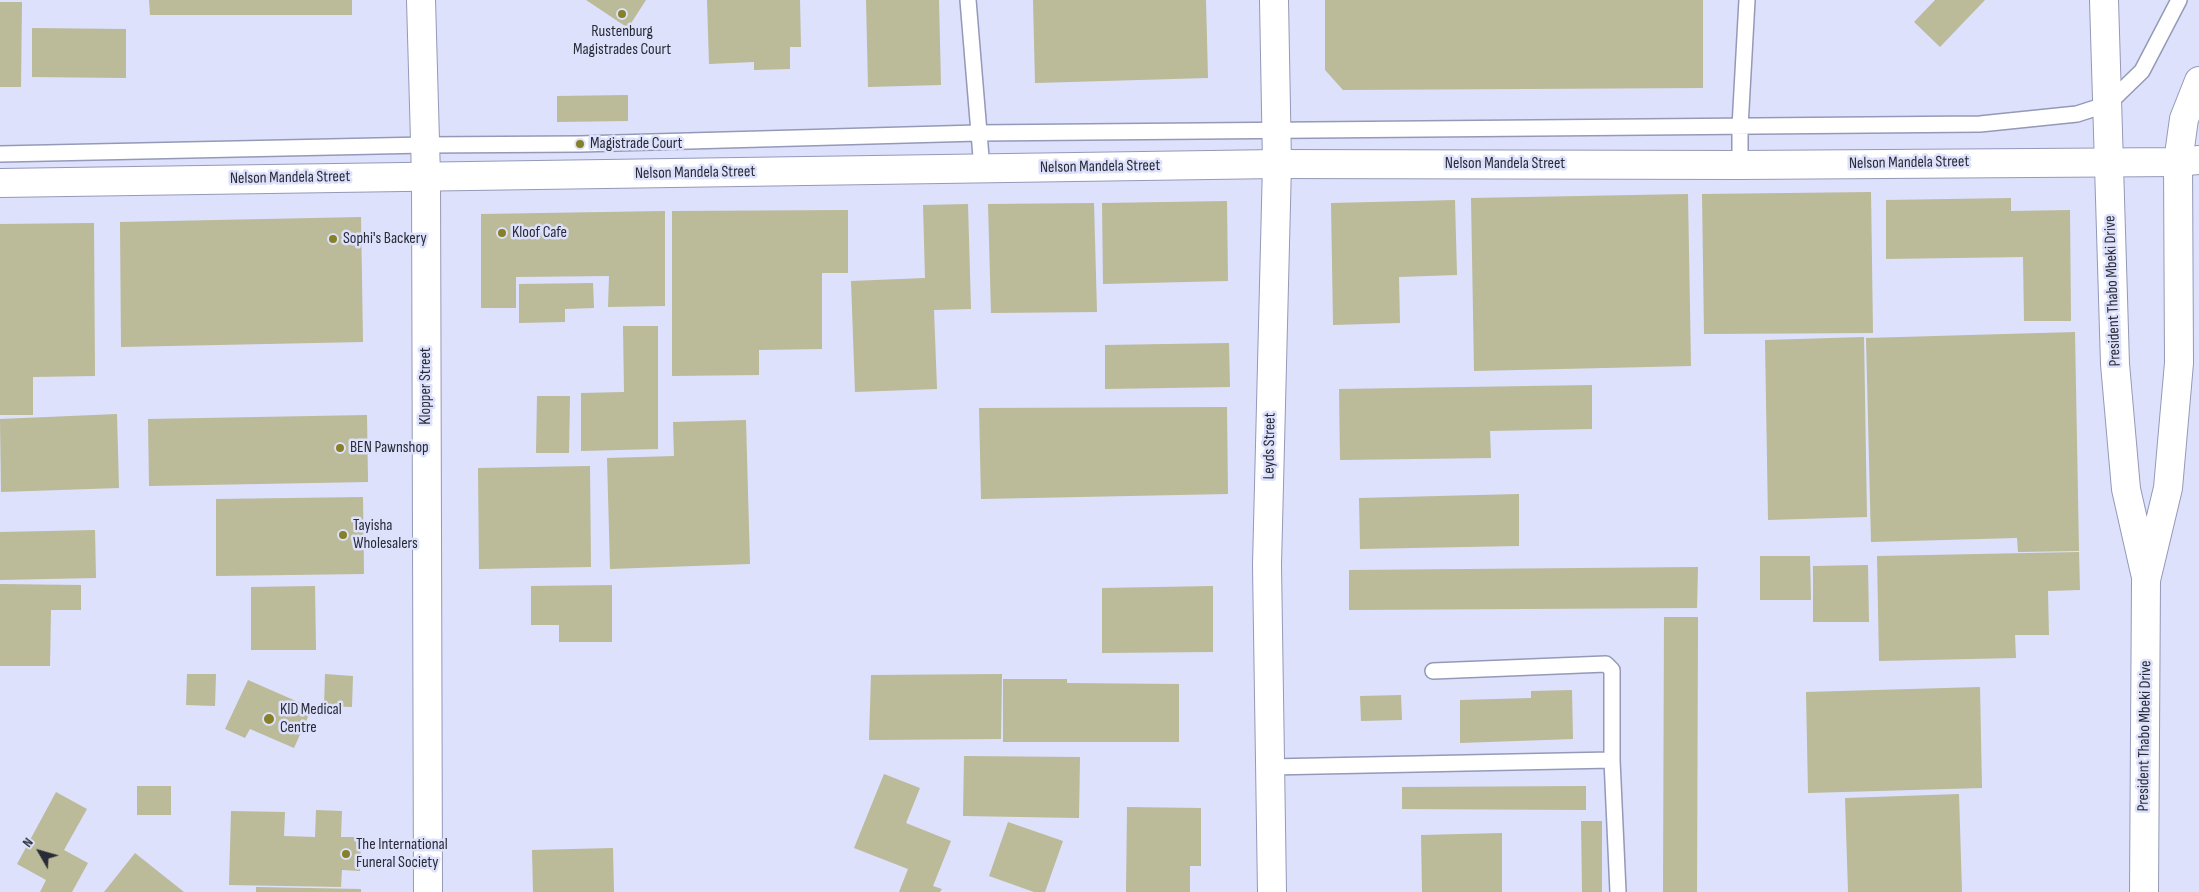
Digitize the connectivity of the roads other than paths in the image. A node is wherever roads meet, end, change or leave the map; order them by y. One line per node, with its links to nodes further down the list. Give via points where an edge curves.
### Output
1 (421, 0): 12 (street, Klopper Street)
2 (968, 0): 11 (lane)
3 (1274, 0): 10 (street, Leyds Street)
4 (1747, 0): 9 (lane)
5 (2104, 0): 8 (street, President Thabo Mbeki Drive)
6 (2179, 0): 8 (lane, via 2142,71)
7 (2199, 81): 15 (street, President Thabo Mbeki Drive, via 2184,119)
8 (2108, 104): 9 (lane, via 2077,114 1980,124); 14 (street, President Thabo Mbeki Drive)
9 (1740, 127): 10 (lane); 17 (lane)
10 (1277, 130): 11 (lane); 16 (street, Leyds Street)
11 (978, 133): 12 (lane); 18 (lane)
12 (425, 145): 13 (lane); 19 (street, Klopper Street)
13 (0, 154)
14 (2110, 161): 15 (street, Nelson Mandela Street); 17 (street, Nelson Mandela Street); 21 (street, President Thabo Mbeki Drive, via 2114,364 2126,489)
15 (2189, 161): 21 (street, President Thabo Mbeki Drive, via 2179,363 2168,488)
16 (1276, 164): 17 (street, Nelson Mandela Street); 18 (street, Nelson Mandela Street); 24 (street, Leyds Street, via 1267,565)
17 (1740, 165)
18 (982, 169): 19 (street, Nelson Mandela Street)
19 (426, 176): 20 (street, Nelson Mandela Street); 25 (street, Klopper Street)
20 (0, 183)
21 (2146, 580): 28 (street, President Thabo Mbeki Drive)
22 (1433, 670): 23 (lane, via 1606,664 1612,670)
23 (1612, 760): 24 (lane); 27 (lane)
24 (1270, 767): 26 (street, Leyds Street)
25 (428, 892)
26 (1272, 892)
27 (1618, 892)
28 (2144, 892)

